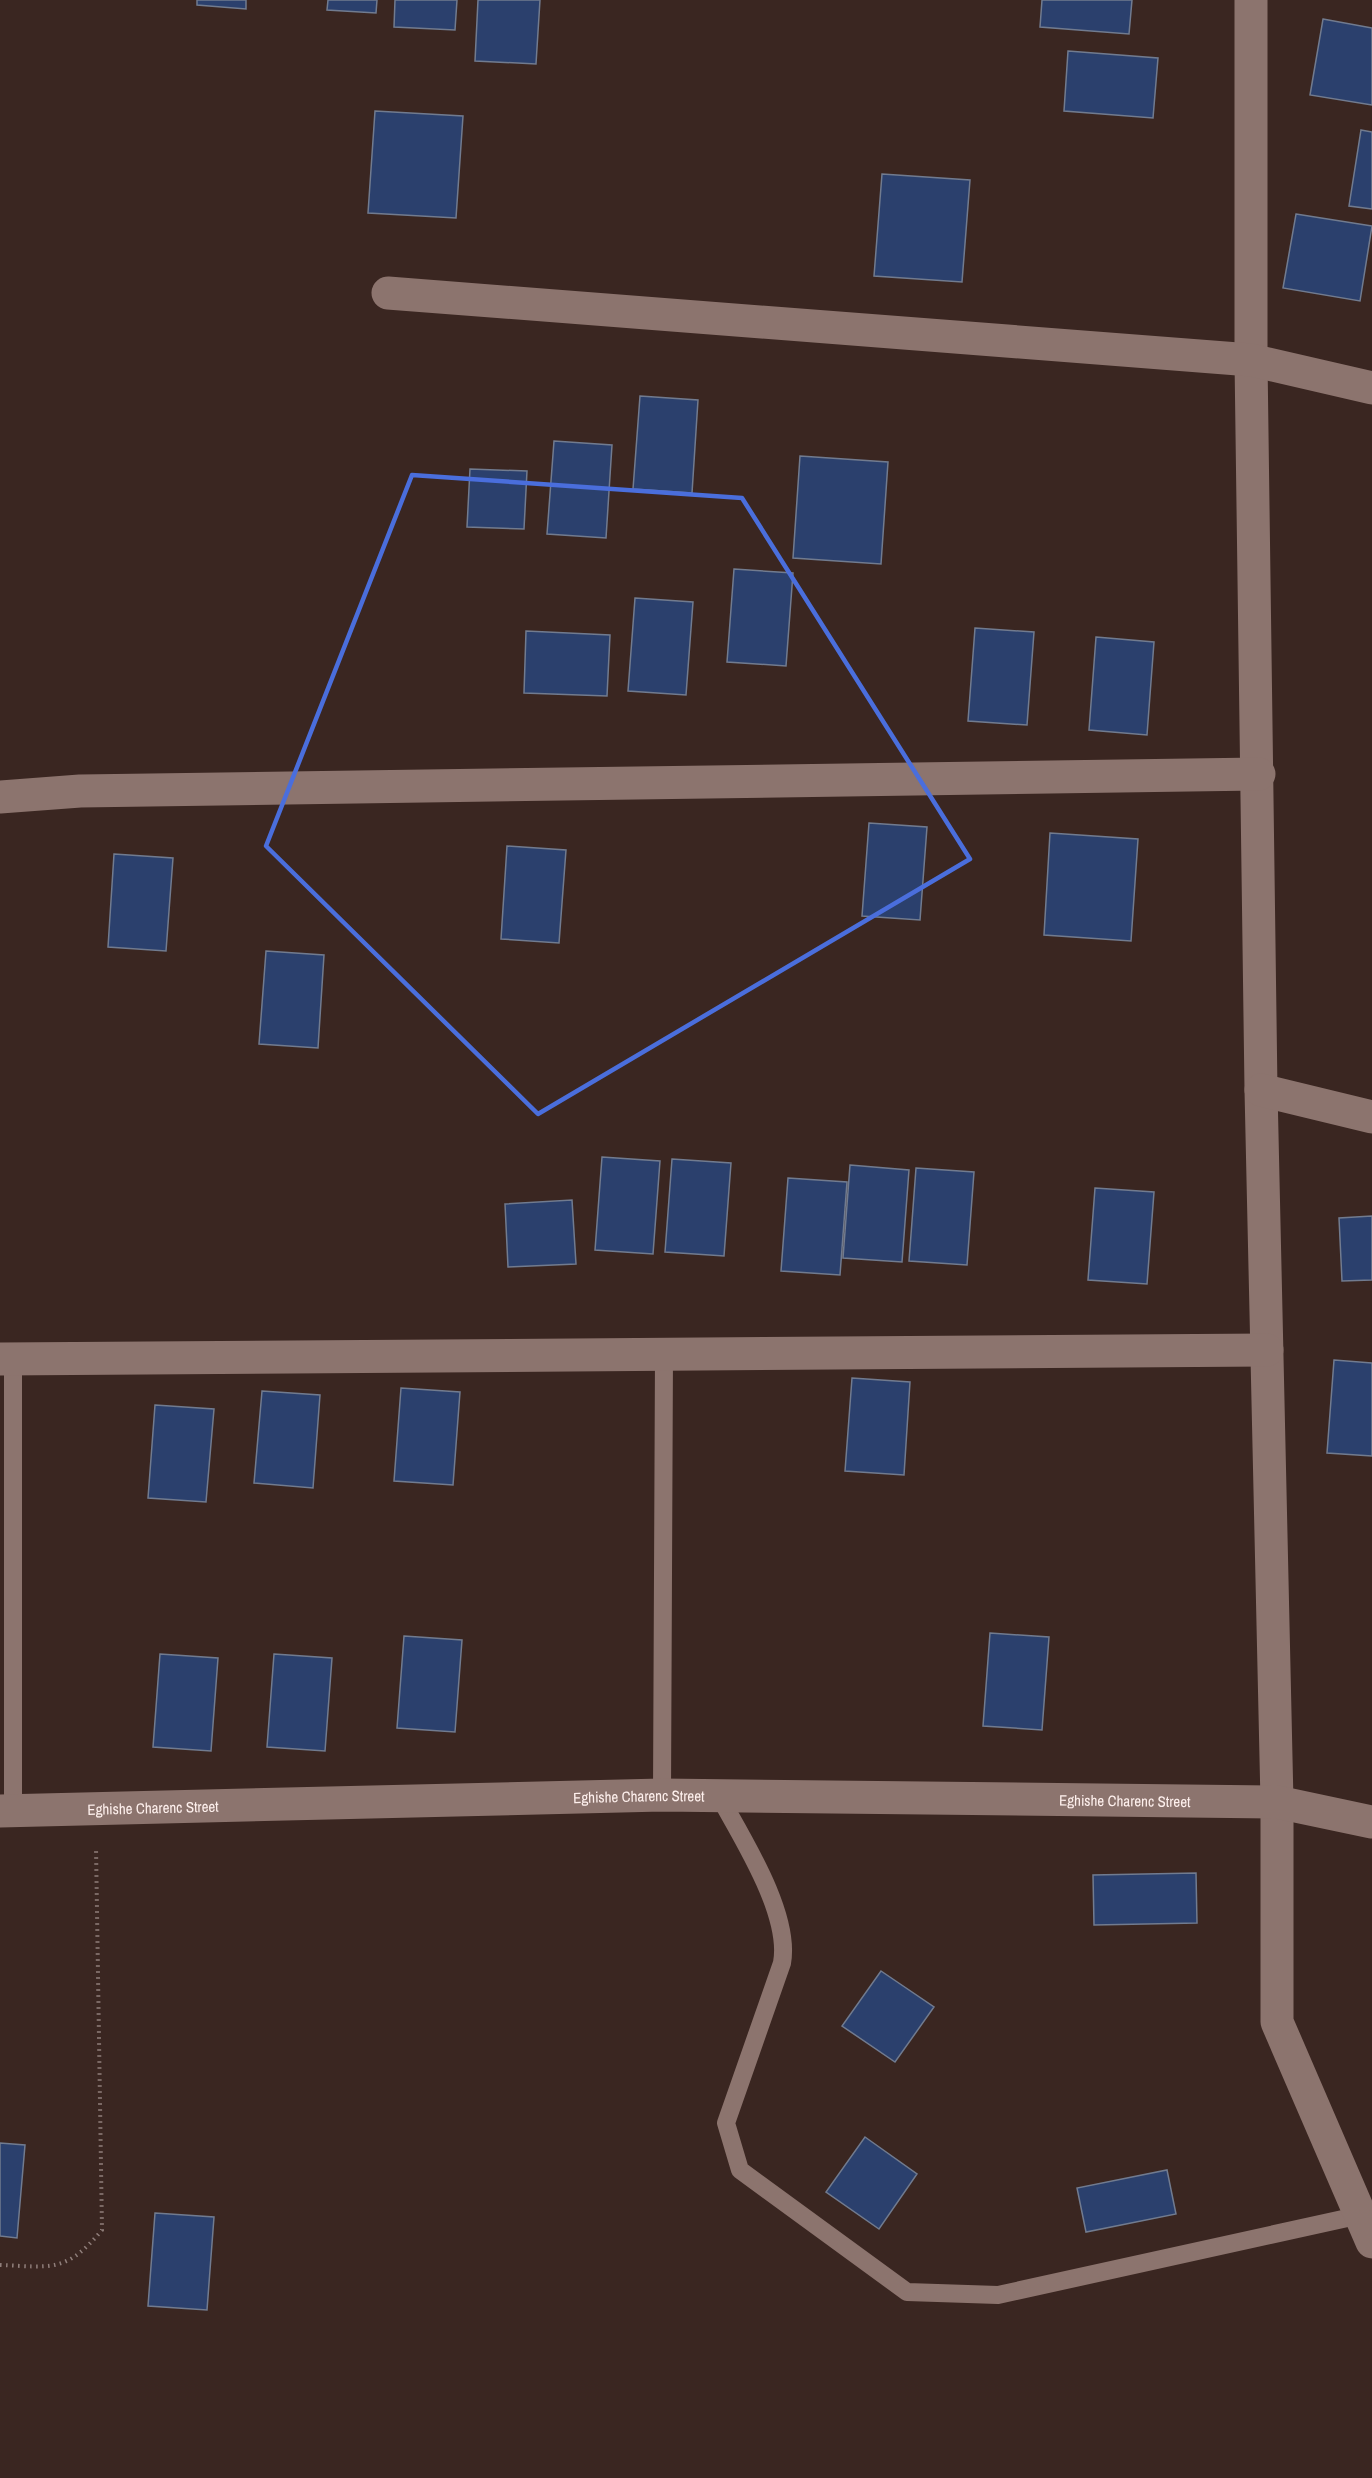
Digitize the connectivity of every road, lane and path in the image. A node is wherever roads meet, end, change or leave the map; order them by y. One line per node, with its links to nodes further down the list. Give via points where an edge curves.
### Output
1 (1251, 0): 3 (street)
2 (388, 292): 3 (street)
3 (1251, 360): 4 (street); 5 (street)
4 (1372, 388)
5 (1259, 774): 6 (street, via 80,791); 7 (street)
6 (0, 797)
7 (1261, 1090): 8 (street); 9 (street)
8 (1372, 1117)
9 (1267, 1350): 10 (street); 14 (street)
10 (664, 1354): 11 (street); 12 (lane)
11 (7, 1359): 16 (lane)
12 (662, 1795): 13 (street, Eghishe Charenc Street); 15 (street, Eghishe Charenc Street)
13 (719, 1796): 14 (street, Eghishe Charenc Street); 18 (lane, via 764,1876 785,1946 726,2123 740,2170 907,2292 998,2295)
14 (1277, 1802): 17 (street, Eghishe Charenc Street); 18 (street, via 1277,2022)
15 (95, 1807): 16 (street, Eghishe Charenc Street); 19 (path, via 102,2230 86,2249 56,2267)
16 (6, 1810)
17 (1372, 1822)
18 (1367, 2229)
19 (0, 2265)

